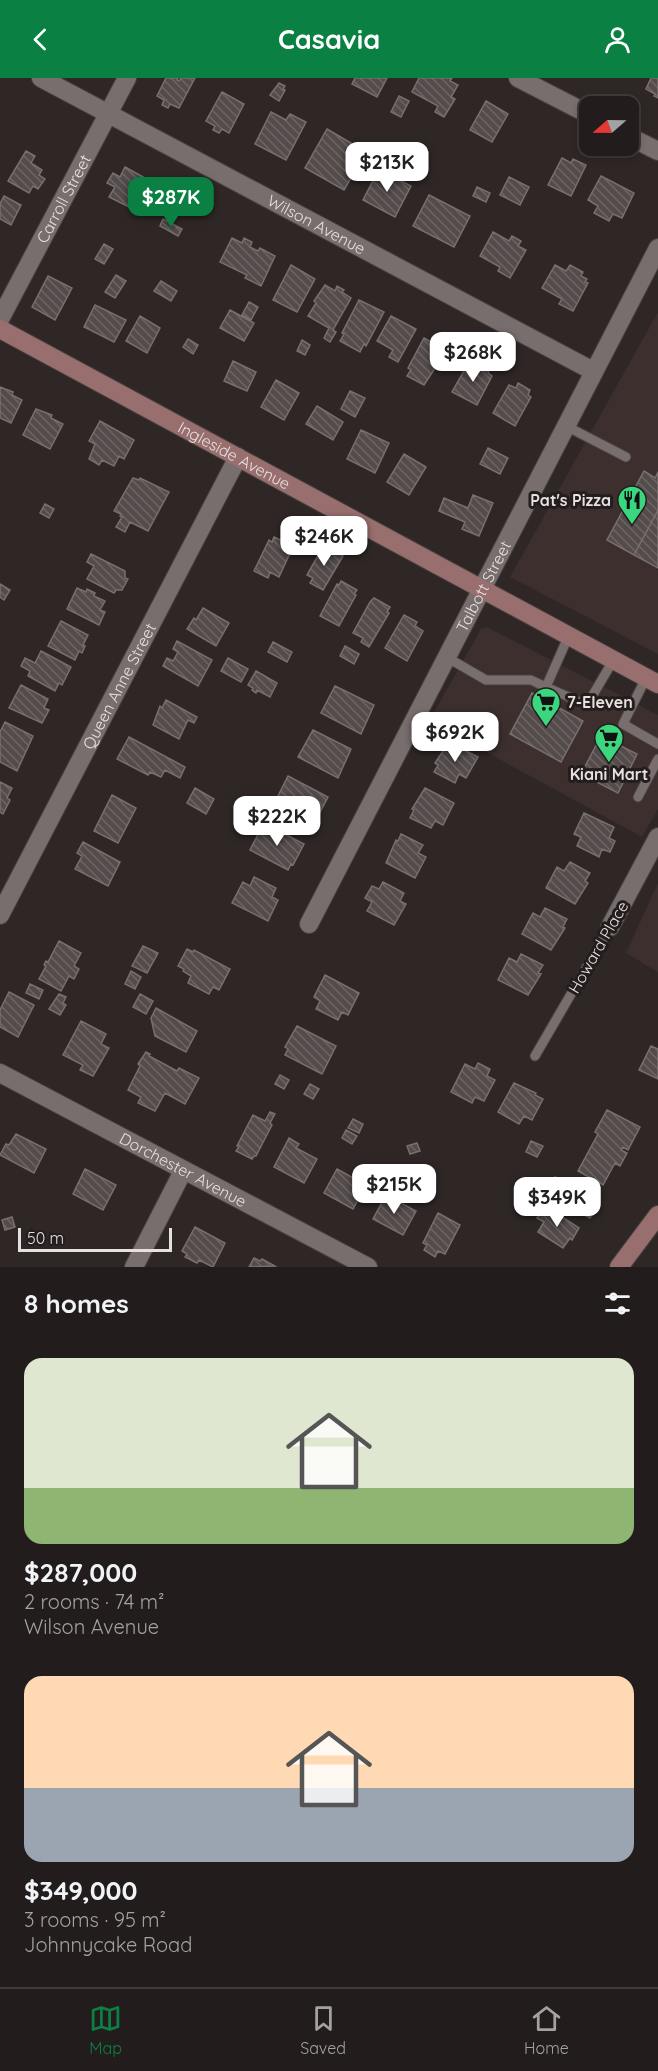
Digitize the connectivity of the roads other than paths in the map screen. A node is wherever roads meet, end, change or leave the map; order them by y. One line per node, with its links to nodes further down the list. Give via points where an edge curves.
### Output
1 (41, 78): 5 (street, Wilson Avenue)
2 (127, 78): 5 (street, Carroll Street)
3 (518, 78): 4 (street)
4 (579, 109)
5 (109, 112): 9 (street, Carroll Street); 11 (street, Wilson Avenue)
6 (639, 142): 7 (street)
7 (658, 151)
8 (658, 248): 11 (street, Talbott Street)
9 (0, 319)
10 (0, 329): 13 (main road, Ingleside Avenue)
11 (593, 371): 12 (street, Talbott Street)
12 (566, 426): 14 (lane); 15 (street, Talbott Street)
13 (238, 457): 15 (main road, Ingleside Avenue); 26 (street, Queen Anne Street)
14 (626, 457)
15 (484, 589): 16 (main road, Ingleside Avenue); 17 (street, Talbott Street)
16 (569, 635): 18 (main road, Ingleside Avenue); 20 (lane)
17 (448, 658): 20 (lane, via 486,680 531,680); 27 (street, Talbott Street)
18 (614, 659): 19 (main road, Ingleside Avenue); 20 (lane, via 587,705)
19 (652, 681): 21 (lane, via 623,724)
20 (546, 687)
21 (658, 744)
22 (658, 759): 23 (lane)
23 (654, 776): 24 (lane)
24 (638, 797)
25 (658, 837): 28 (street, Howard Place)
26 (0, 915)
27 (309, 924)
28 (610, 927): 29 (lane, Howard Place)
29 (535, 1056)
30 (0, 1073): 31 (street, Dorchester Avenue)
31 (183, 1171): 33 (street); 34 (street, Dorchester Avenue)
32 (658, 1215): 35 (main road)
33 (134, 1267)
34 (368, 1267)
35 (619, 1267)

